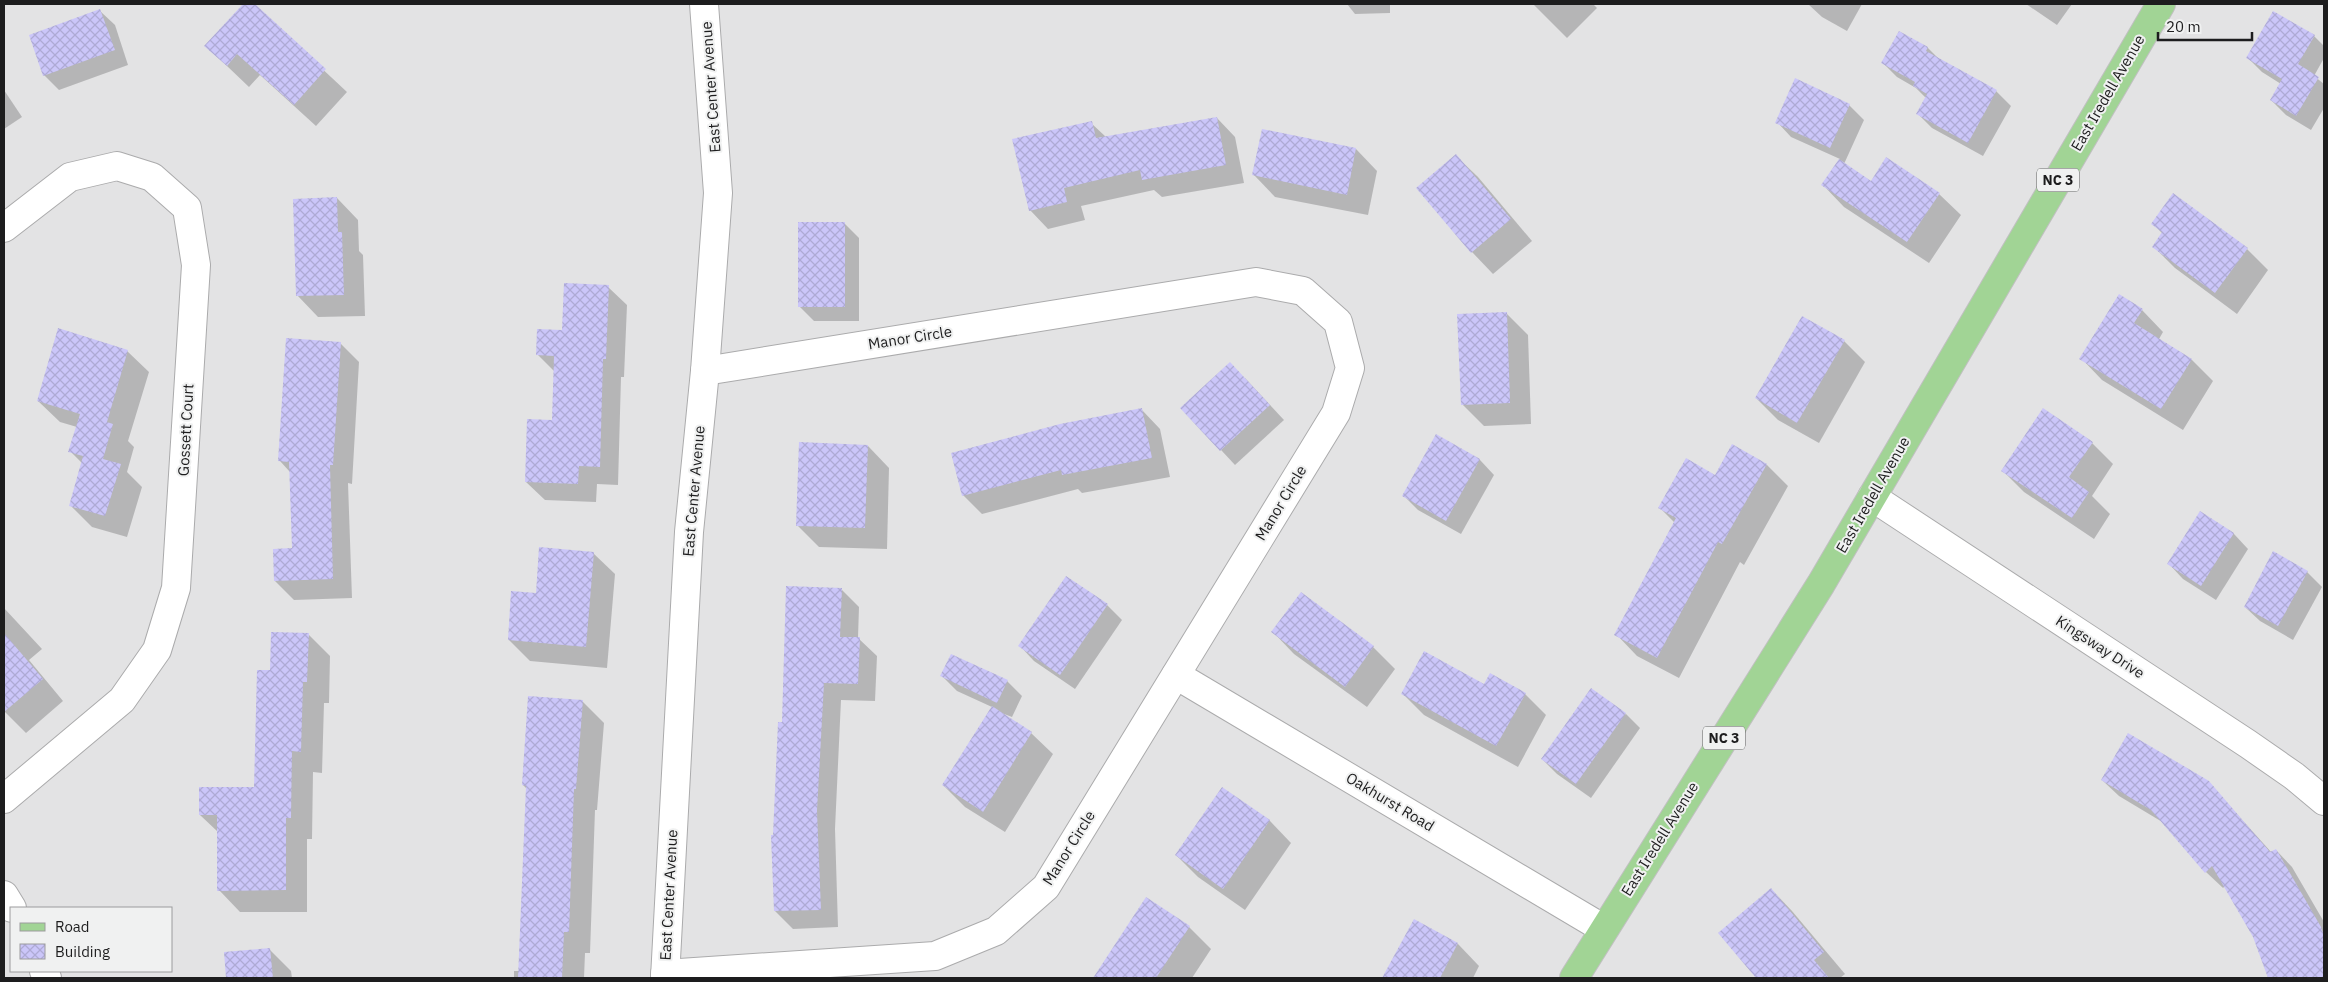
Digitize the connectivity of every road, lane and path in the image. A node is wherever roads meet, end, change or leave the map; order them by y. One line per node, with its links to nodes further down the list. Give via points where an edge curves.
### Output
1 (704, 4): 4 (street, East Center Avenue, via 718,193)
2 (2161, 4): 5 (main road, East Iredell Avenue / NC 3)
3 (4, 228): 7 (street, Gossett Court, via 70,177 117,166 152,178 187,208 196,264 176,588 157,650 122,700)
4 (705, 371): 6 (street, Manor Circle, via 1256,282 1303,291 1338,322 1350,368 1336,413); 12 (street, East Center Avenue, via 688,532)
5 (1872, 497): 8 (street, Kingsway Drive, via 2248,744); 11 (main road, East Iredell Avenue / NC 3, via 1816,593)
6 (1176, 675): 11 (street, Oakhurst Road); 12 (street, Manor Circle, via 1046,887 996,931 934,956)
7 (4, 799)
8 (2324, 801)
9 (4, 895): 10 (street)
10 (11, 907)
11 (1604, 929): 13 (main road, East Iredell Avenue / NC 3)
12 (665, 976)
13 (1574, 978)

